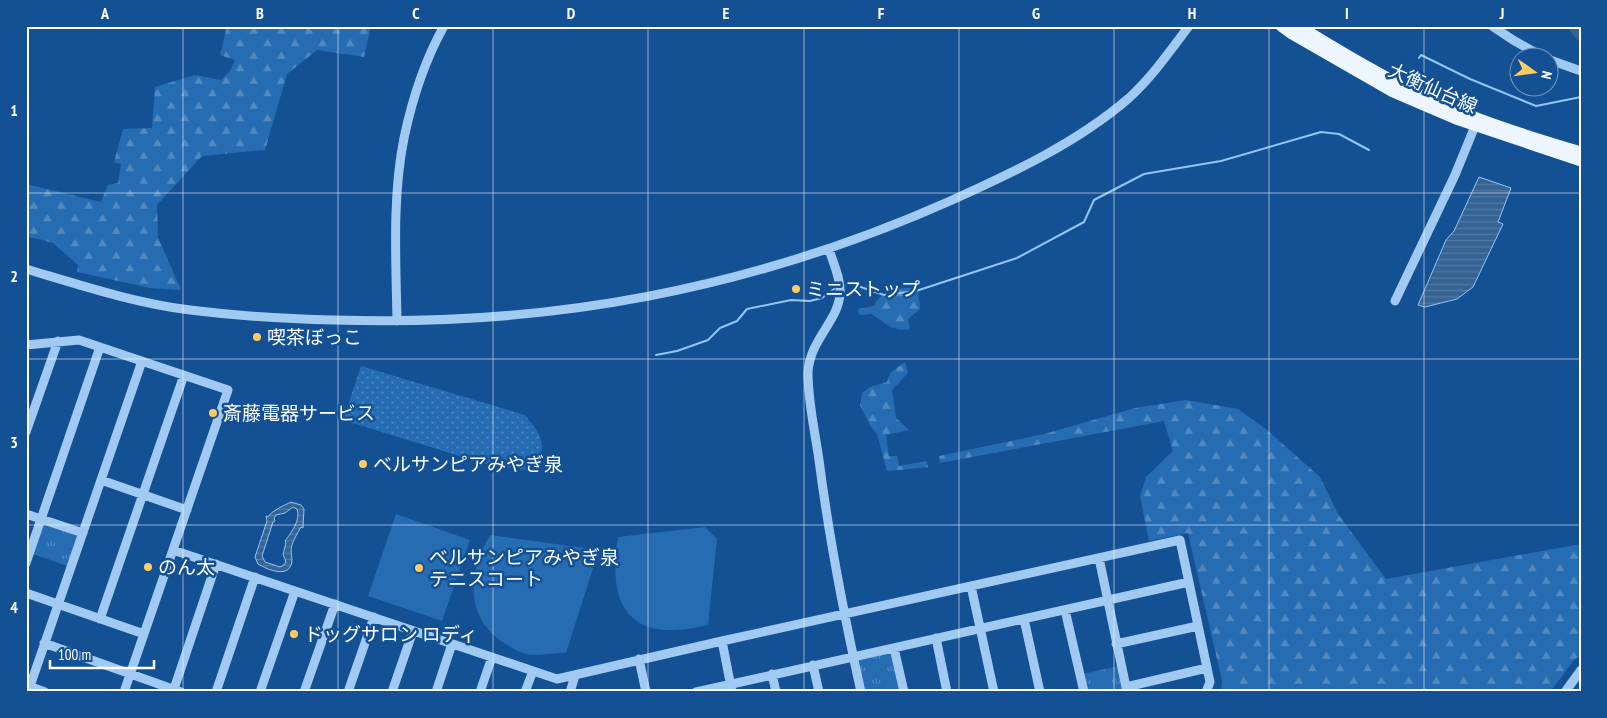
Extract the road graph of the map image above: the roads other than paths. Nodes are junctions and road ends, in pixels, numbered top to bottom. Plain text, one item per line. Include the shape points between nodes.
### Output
1 (444, 26) edge
2 (1189, 26) edge
3 (1281, 26) edge
4 (1299, 26) edge
5 (1492, 26) edge
6 (1527, 48) edge
7 (1560, 64) edge
8 (1581, 71) edge
9 (1475, 126) junction
10 (1581, 152) edge
11 (1581, 161) edge
12 (829, 249) junction
13 (26, 269) edge
14 (1395, 301) dead end
15 (396, 321) junction
16 (58, 341) junction
17 (26, 345) edge
18 (100, 347) junction
19 (142, 361) junction
20 (184, 375) junction
21 (26, 432) edge
22 (101, 480) junction
23 (143, 495) junction
24 (187, 510) junction
25 (26, 514) edge
26 (41, 519) junction
27 (83, 533) junction
28 (173, 550) junction
29 (1099, 558) junction
30 (26, 563) edge
31 (216, 564) junction
32 (255, 577) junction
33 (1189, 582) junction
34 (971, 586) junction
35 (295, 591) junction
36 (26, 593) edge
37 (1107, 601) junction
38 (335, 604) junction
39 (58, 605) junction
40 (1065, 610) junction
41 (845, 614) junction
42 (374, 617) junction
43 (100, 619) junction
44 (1024, 619) junction
45 (1198, 626) junction
46 (980, 629) junction
47 (413, 630) junction
48 (144, 634) junction
49 (936, 638) junction
50 (722, 641) junction
51 (44, 643) junction
52 (452, 644) junction
53 (1116, 644) junction
54 (894, 648) junction
55 (854, 656) junction
56 (492, 658) junction
57 (639, 660) junction
58 (814, 665) junction
59 (1207, 668) junction
60 (1581, 670) edge
61 (533, 671) junction
62 (130, 674) junction
63 (772, 674) junction
64 (575, 676) junction
65 (28, 688) edge
66 (731, 688) edge
67 (1126, 689) edge
68 (177, 690) edge
69 (44, 692) edge
70 (124, 692) edge
71 (216, 692) edge
72 (260, 692) edge
73 (304, 692) edge
74 (348, 692) edge
75 (392, 692) edge
76 (436, 692) edge
77 (480, 692) edge
78 (526, 692) edge
79 (570, 692) edge
80 (646, 692) edge
81 (696, 692) edge
82 (776, 692) edge
83 (819, 692) edge
84 (862, 692) edge
85 (904, 692) edge
86 (947, 692) edge
87 (994, 692) edge
88 (1040, 692) edge
89 (1084, 692) edge
90 (1206, 692) edge
91 (1565, 692) edge

1 - 15 street via 426,65 404,137 397,196
2 - 12 street via 1141,86 1087,130 986,185 913,218
3 - 9 main road, 大衡仙台線 via 1393,92
4 - 10 main road, 大衡仙台線 via 1389,79 1438,102
5 - 6 street
7 - 8 street
9 - 11 main road, 大衡仙台線
9 - 14 street
12 - 15 street via 693,288 623,302 471,320
12 - 41 street via 840,293 838,304 812,350 808,374 826,513
13 - 15 street via 124,298 187,310 266,318
16 - 17 street
16 - 18 street via 79,340
16 - 21 street
18 - 19 street
18 - 26 street
19 - 20 street
19 - 22 street
20 - 23 street
20 - 24 street via 228,390
22 - 23 street
22 - 27 street
23 - 24 street
23 - 43 street
24 - 28 street
25 - 26 street
26 - 27 street
26 - 30 street
27 - 39 street
28 - 31 street
28 - 48 street
29 - 33 street via 1180,540
29 - 34 street
29 - 37 street
31 - 32 street
31 - 68 street
32 - 35 street
32 - 71 street
33 - 37 street
33 - 45 street
34 - 41 street
34 - 46 street
35 - 38 street
35 - 72 street
36 - 39 street
37 - 40 street
37 - 53 street
38 - 42 street
38 - 73 street
39 - 43 street
39 - 51 street
40 - 44 street
40 - 89 street
41 - 50 street
41 - 55 street
42 - 47 street
42 - 74 street
43 - 48 street
44 - 46 street
44 - 88 street
45 - 53 street
45 - 59 street
46 - 49 street
46 - 87 street
47 - 52 street
47 - 75 street
48 - 62 street
49 - 54 street
49 - 86 street
50 - 57 street
50 - 66 street
51 - 62 street
51 - 65 street
52 - 56 street
52 - 76 street
53 - 67 street
54 - 55 street
54 - 85 street
55 - 58 street
55 - 84 street
56 - 61 street
56 - 77 street
57 - 64 street
57 - 80 street
58 - 63 street
58 - 83 street
59 - 67 street
59 - 90 street via 1210,682
60 - 91 street
61 - 64 street via 557,679
61 - 78 street
62 - 68 street
62 - 70 street
63 - 66 street
63 - 82 street
64 - 79 street
65 - 69 street
66 - 81 street

